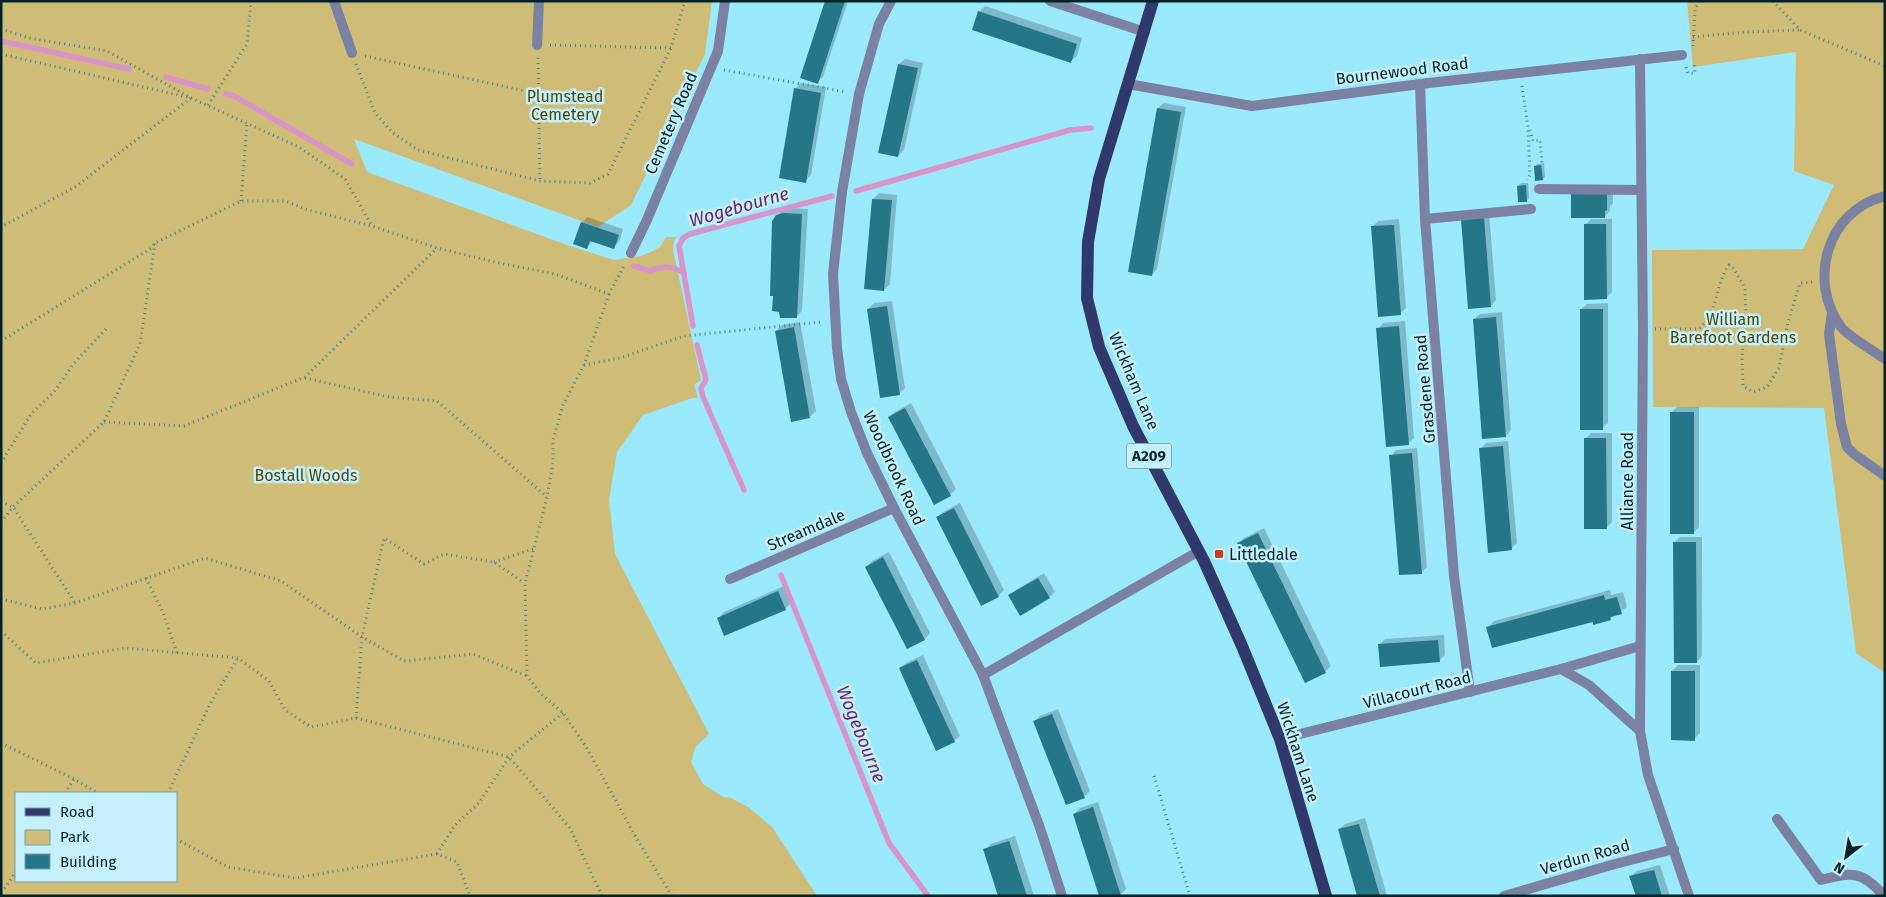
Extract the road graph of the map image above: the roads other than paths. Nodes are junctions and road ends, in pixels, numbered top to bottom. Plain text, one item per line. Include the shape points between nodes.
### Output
1 (334, 1) edge
2 (539, 1) edge
3 (726, 1) edge
4 (891, 1) edge
5 (1050, 1) edge
6 (1153, 1) edge
7 (1145, 32) junction
8 (537, 44) road end
9 (352, 53) road end
10 (1682, 55) dead end
11 (1640, 59) junction
12 (1128, 84) junction
13 (1420, 84) junction
14 (1539, 189) dead end
15 (1640, 190) junction
16 (1885, 196) edge
17 (1532, 210) dead end
18 (1425, 218) junction
19 (631, 253) road end
20 (1832, 312) junction
21 (1885, 359) edge
22 (1885, 476) edge
23 (894, 508) junction
24 (1199, 551) junction
25 (730, 579) dead end
26 (1640, 646) junction
27 (1561, 669) junction
28 (983, 675) junction
29 (1470, 692) junction
30 (1640, 731) junction
31 (1280, 739) junction
32 (1777, 819) dead end
33 (1674, 849) junction
34 (1062, 896) edge
35 (1326, 896) edge
36 (1504, 896) edge
37 (1688, 896) edge
38 (1884, 896) edge

1 - 9 street
2 - 8 street
3 - 19 street, Cemetery Road via 712,68
4 - 23 street, Woodbrook Road via 879,24 859,94 842,192 834,265 841,379 867,452
5 - 7 street
6 - 7 main road, Wickham Lane / A209
7 - 12 main road, Wickham Lane / A209
10 - 11 street, Bournewood Road
11 - 13 street, Bournewood Road
11 - 15 street, Alliance Road
12 - 13 street, Bournewood Road via 1252,106
12 - 24 main road, Wickham Lane / A209 via 1092,211 1087,298 1099,346 1133,426
13 - 18 street, Grasdene Road
14 - 15 street
15 - 26 street, Alliance Road
16 - 20 street via 1847,217 1830,245 1824,275
17 - 18 street
18 - 29 street, Grasdene Road via 1454,576
20 - 21 street via 1842,328
20 - 22 street via 1829,334 1847,447
23 - 25 street, Streamdale
23 - 28 street, Woodbrook Road
24 - 28 street
24 - 31 main road, Wickham Lane / A209
26 - 27 street, Villacourt Road
26 - 30 street, Alliance Road
27 - 29 street, Villacourt Road
27 - 30 street via 1589,685
28 - 34 street, Woodbrook Road
29 - 31 street, Villacourt Road
30 - 33 street, Alliance Road via 1648,775
31 - 35 main road, Wickham Lane / A209
32 - 38 street via 1821,880 1852,873 1865,878
33 - 36 street, Verdun Road
33 - 37 street, Alliance Road

